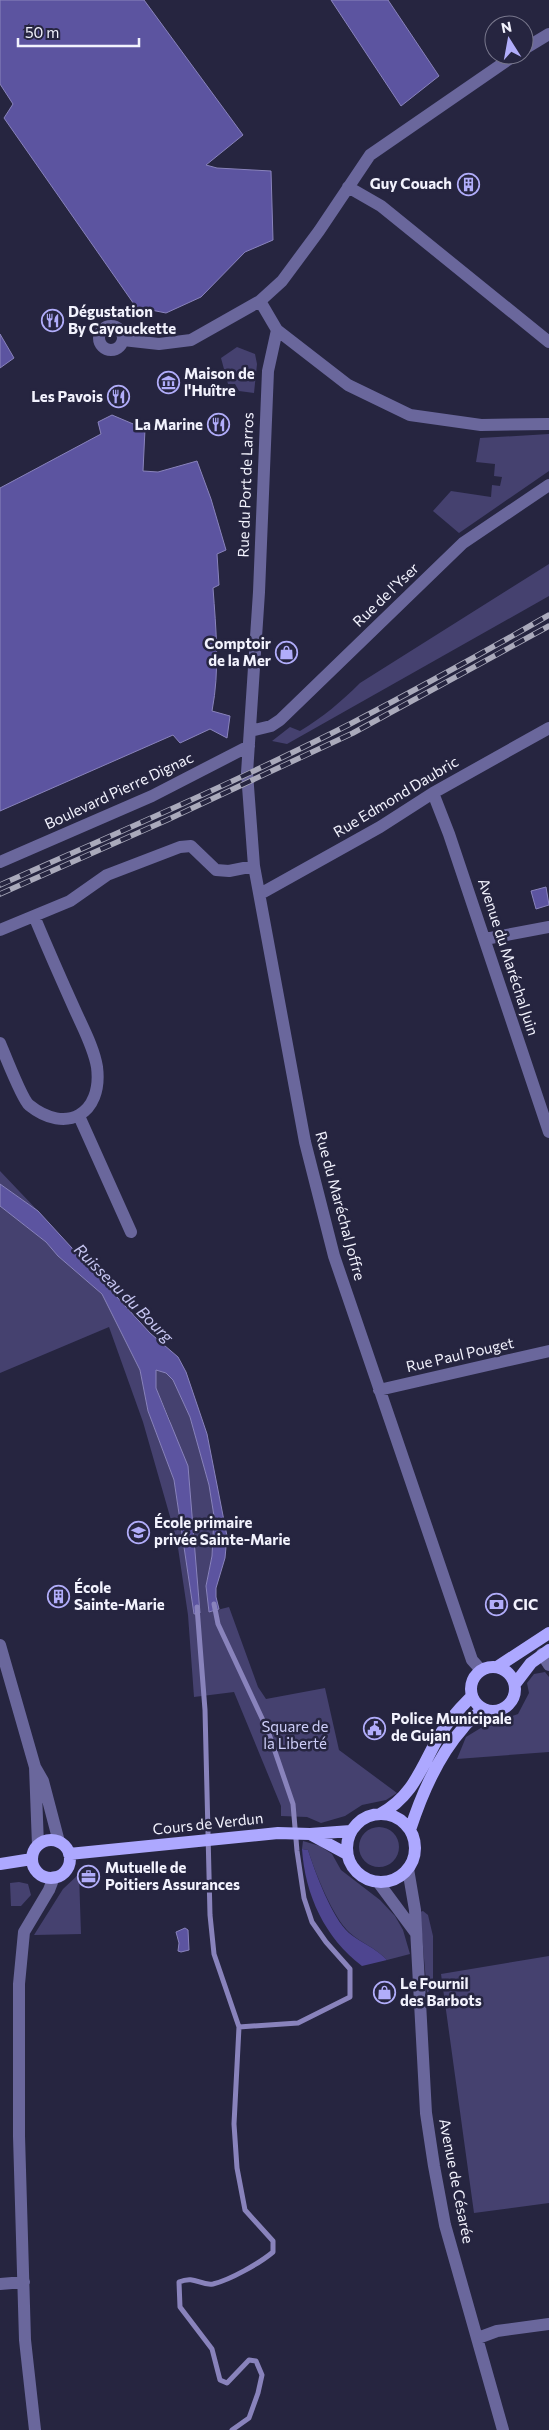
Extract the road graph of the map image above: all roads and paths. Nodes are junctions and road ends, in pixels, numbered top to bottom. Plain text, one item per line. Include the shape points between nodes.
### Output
1 (549, 34) edge
2 (534, 44) edge
3 (500, 65) edge
4 (348, 187) junction
5 (260, 301) junction
6 (277, 330) junction
7 (123, 340) dead end
8 (549, 342) edge
9 (549, 424) edge
10 (549, 485) edge
11 (549, 728) edge
12 (250, 731) junction
13 (249, 746) junction
14 (433, 793) junction
15 (0, 862) edge
16 (254, 866) junction
17 (260, 894) junction
18 (34, 916) junction
19 (549, 927) edge
20 (0, 930) edge
21 (485, 939) junction
22 (0, 1044) edge
23 (545, 1106) edge
24 (79, 1116) junction
25 (549, 1132) edge
26 (131, 1232) dead end
27 (549, 1351) edge
28 (379, 1390) junction
29 (549, 1633) edge
30 (0, 1645) edge
31 (547, 1656) edge
32 (497, 1667) junction
33 (481, 1670) junction
34 (514, 1684) junction
35 (471, 1697) junction
36 (483, 1710) junction
37 (34, 1767) junction
38 (380, 1814) junction
39 (410, 1830) junction
40 (351, 1831) junction
41 (308, 1834) junction
42 (59, 1842) junction
43 (38, 1845) junction
44 (69, 1854) junction
45 (347, 1854) junction
46 (32, 1858) junction
47 (0, 1864) edge
48 (408, 1869) junction
49 (54, 1877) junction
50 (378, 1882) junction
51 (415, 1932) junction
52 (24, 2282) junction
53 (0, 2284) edge
54 (549, 2324) edge
55 (478, 2338) junction
56 (35, 2430) edge
57 (503, 2430) edge

1 - 2 street
3 - 4 street via 370,155
4 - 5 street via 282,281
4 - 8 street via 381,206
5 - 6 street
5 - 7 street via 191,340 159,344
6 - 9 street via 348,385 410,415 481,425
6 - 12 street, Rue du Port de Larros via 268,371
10 - 12 street, Rue de l'Yser via 463,543 280,720
11 - 14 street, Rue Edmond Daubric
12 - 13 street, Rue du Maréchal Joffre
13 - 15 street, Boulevard Pierre Dignac via 152,796
13 - 16 street, Rue du Maréchal Joffre via 247,773
14 - 17 street, Rue Edmond Daubric via 380,827
14 - 21 street, Avenue du Maréchal Juin
16 - 17 street, Rue du Maréchal Joffre
16 - 18 street via 216,870 192,846 180,846 107,875 70,901
17 - 28 street, Rue du Maréchal Joffre via 305,1142 334,1256
18 - 20 street
18 - 24 street via 97,1066 97,1089 88,1110
19 - 21 street
21 - 23 street, Avenue du Maréchal Juin
22 - 24 street via 27,1104 51,1118 73,1120
23 - 25 street, Avenue du Maréchal Juin
24 - 26 street
27 - 28 street, Rue Paul Pouget
28 - 33 street, Rue du Maréchal Joffre via 472,1660
29 - 32 main road
30 - 37 street
31 - 34 main road via 531,1663
32 - 33 main road
32 - 34 main road via 508,1673
33 - 35 main road via 471,1682
34 - 36 main road via 510,1704 497,1711
35 - 36 main road
35 - 38 main road via 440,1734 409,1792 394,1807
36 - 39 main road via 463,1727 449,1747 420,1800
37 - 42 street via 43,1781
37 - 43 street
38 - 39 main road via 397,1818
38 - 40 main road via 369,1816
39 - 48 main road via 415,1849
40 - 41 main road, Cours de Verdun
40 - 45 main road
41 - 44 main road, Cours de Verdun via 278,1833
41 - 45 main road
42 - 43 main road via 48,1840
42 - 44 main road
43 - 46 main road
44 - 49 main road via 65,1871
45 - 50 main road via 358,1874
46 - 47 main road
46 - 49 main road via 40,1874
48 - 50 main road via 390,1882
48 - 51 street, Avenue de Césarée
49 - 52 street via 24,1932 19,1984 19,2136
50 - 51 street
51 - 55 street, Avenue de Césarée via 431,2148 445,2226
52 - 53 street
52 - 56 street via 25,2340
54 - 55 street via 496,2330
55 - 57 street, Avenue de Césarée

